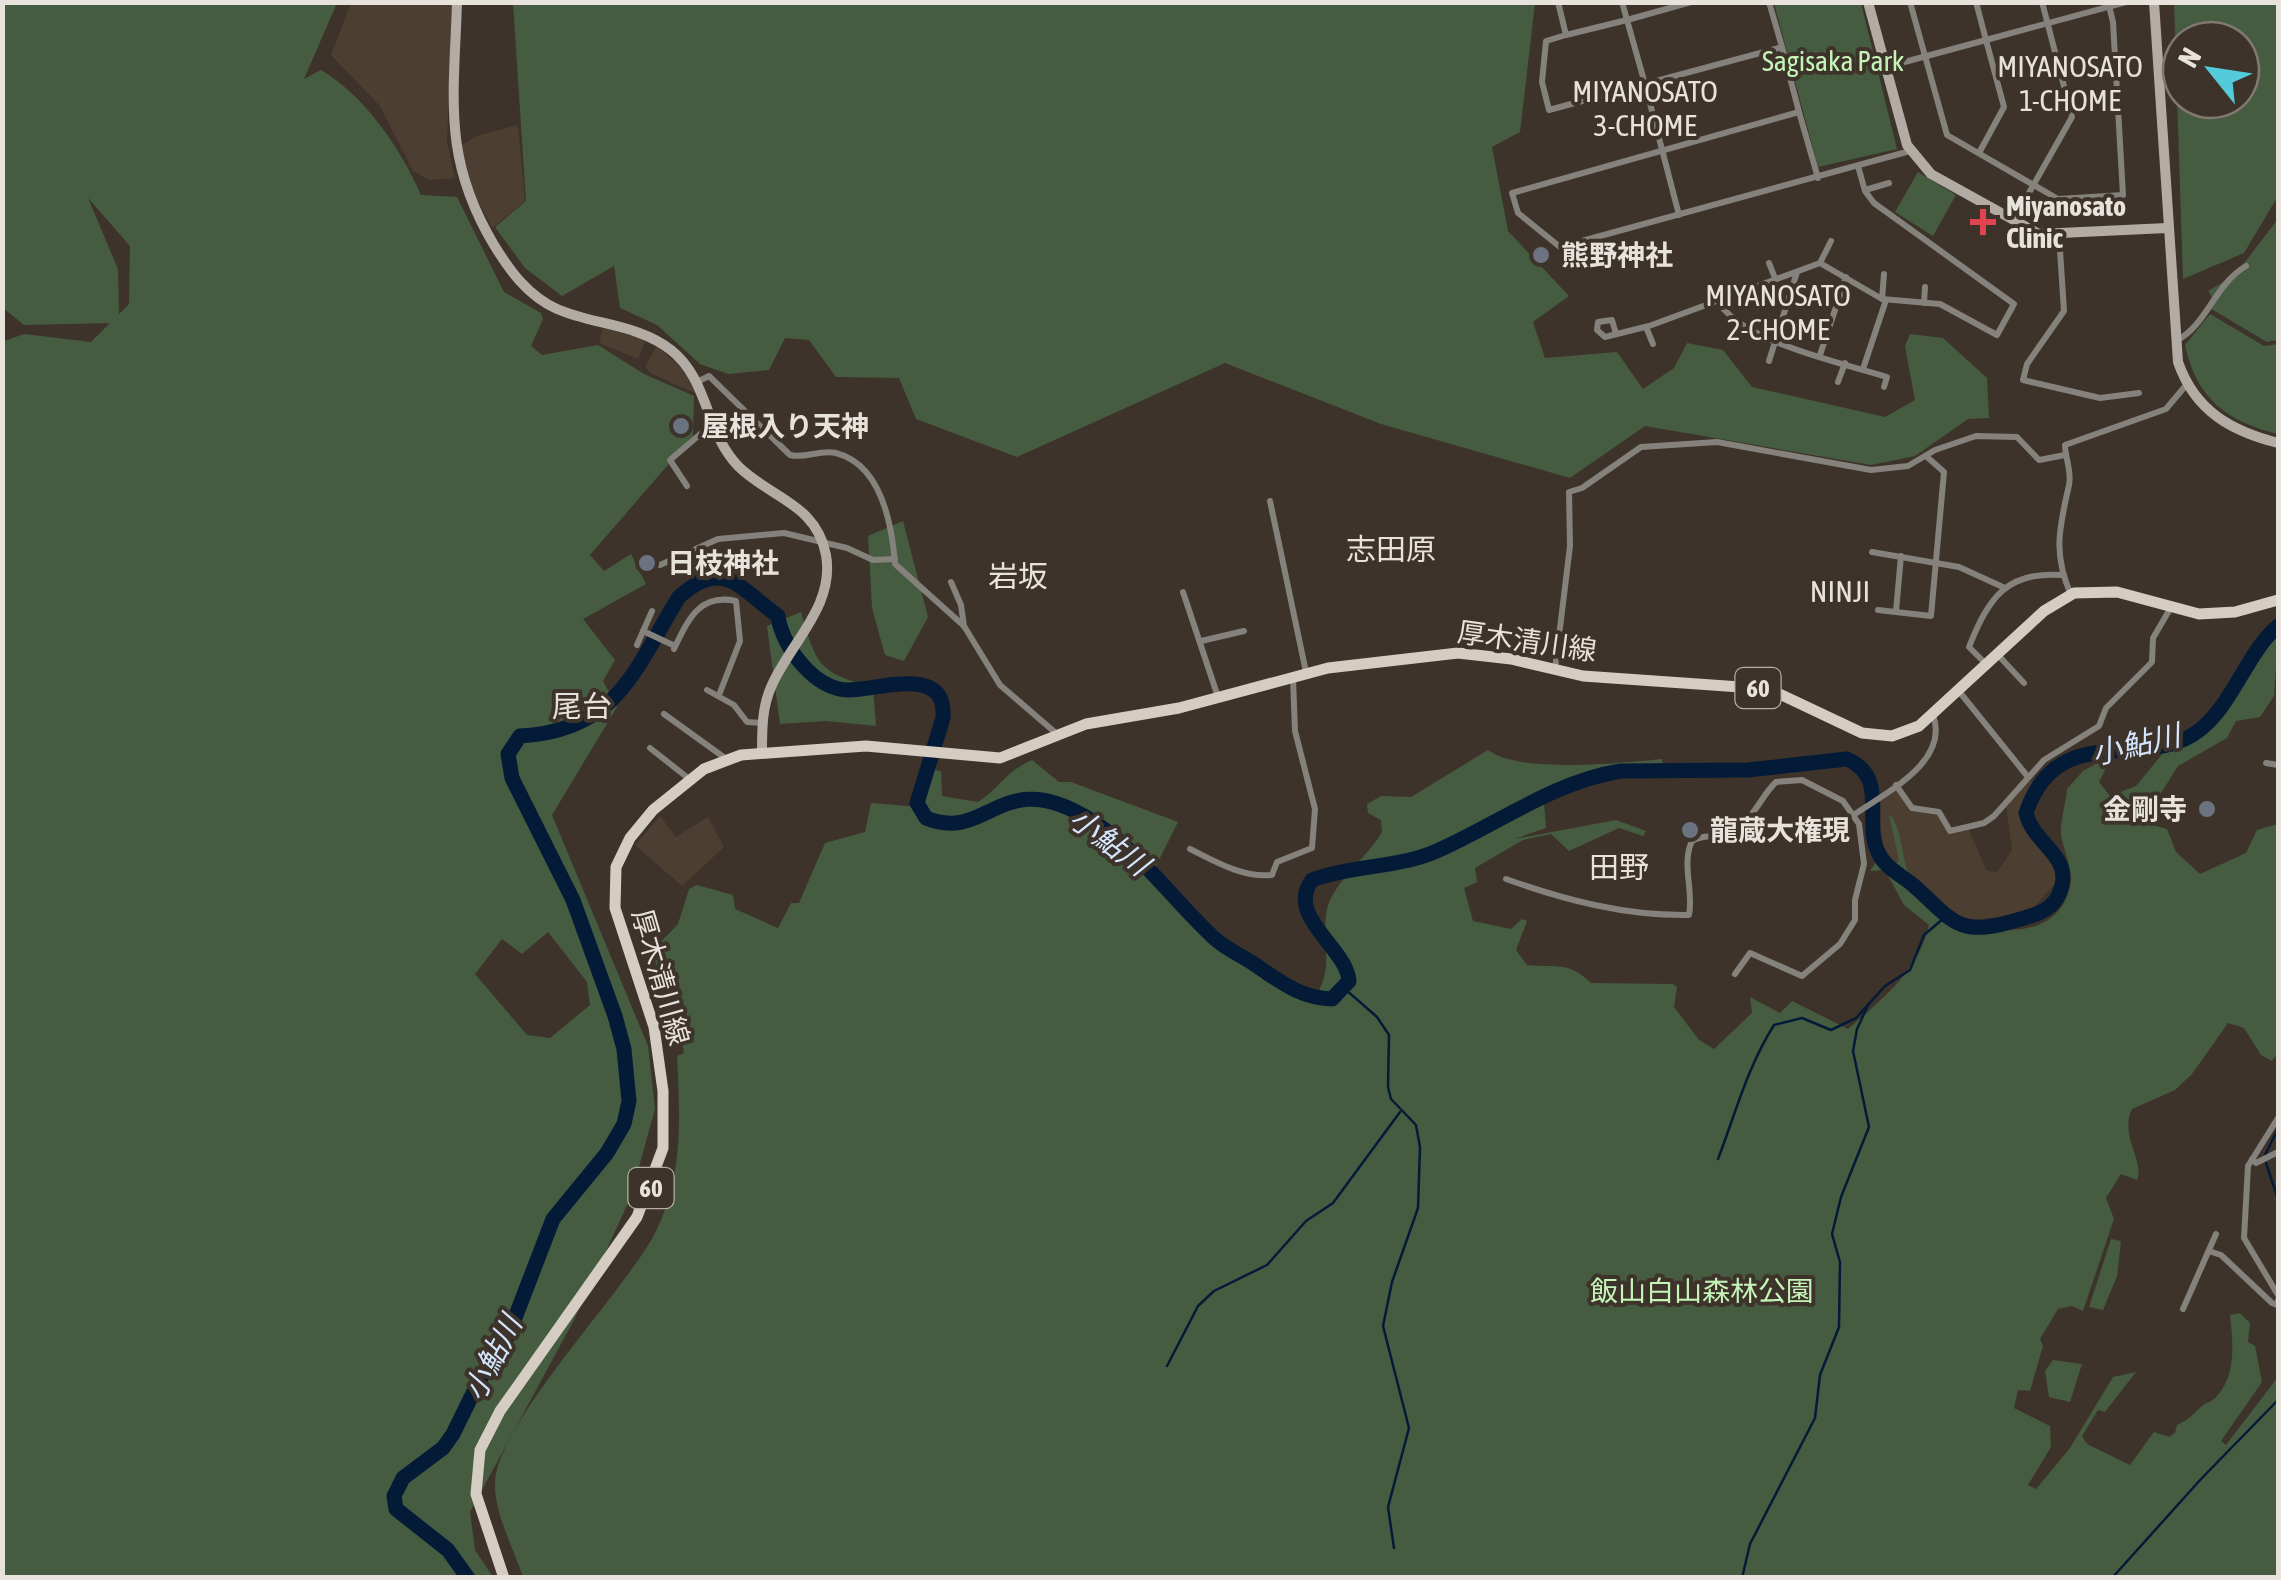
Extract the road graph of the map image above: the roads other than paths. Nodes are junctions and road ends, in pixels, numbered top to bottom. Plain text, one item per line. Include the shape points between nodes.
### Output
1 (457, 2) edge
2 (1558, 2) edge
3 (1622, 2) edge
4 (1769, 2) edge
5 (1868, 2) edge
6 (1910, 2) edge
7 (1976, 2) edge
8 (2042, 2) edge
9 (2126, 2) edge
10 (2154, 2) edge
11 (1687, 3) edge
12 (2108, 5) edge
13 (1627, 20) junction
14 (2048, 24) junction
15 (1566, 35) junction
16 (1986, 40) junction
17 (1782, 47) junction
18 (1925, 57) junction
19 (1886, 67) junction
20 (1644, 84) junction
21 (1799, 112) junction
22 (1662, 149) junction
23 (1910, 151) junction
24 (1978, 153) junction
25 (1858, 166) junction
26 (1818, 178) junction
27 (1890, 183) dead end
28 (2033, 184) junction
29 (1864, 190) junction
30 (1679, 214) junction
31 (2013, 221) junction
32 (2167, 228) junction
33 (2059, 234) junction
34 (1830, 241) dead end
35 (1768, 263) dead end
36 (1820, 263) junction
37 (2246, 266) dead end
38 (1798, 271) junction
39 (1884, 274) dead end
40 (1846, 277) junction
41 (1774, 278) junction
42 (1730, 279) dead end
43 (1925, 287) dead end
44 (1734, 292) junction
45 (1687, 296) dead end
46 (1716, 299) junction
47 (1884, 299) junction
48 (1924, 302) junction
49 (1966, 306) dead end
50 (1692, 308) junction
51 (1960, 314) junction
52 (1646, 327) junction
53 (1616, 334) dead end
54 (1776, 341) junction
55 (2175, 341) junction
56 (1653, 344) dead end
57 (1820, 356) junction
58 (1769, 361) dead end
59 (1845, 363) junction
60 (1863, 369) junction
61 (698, 382) junction
62 (1838, 382) dead end
63 (2187, 384) junction
64 (1884, 387) dead end
65 (2138, 393) dead end
66 (711, 425) junction
67 (2278, 443) edge
68 (2065, 455) junction
69 (1926, 456) junction
70 (687, 486) dead end
71 (1270, 501) dead end
72 (822, 542) junction
73 (1872, 552) dead end
74 (1902, 556) junction
75 (895, 559) junction
76 (1936, 562) junction
77 (660, 564) dead end
78 (2062, 575) junction
79 (951, 582) dead end
80 (2005, 588) junction
81 (1183, 592) dead end
82 (2071, 595) junction
83 (2278, 600) edge
84 (2170, 609) junction
85 (1878, 610) dead end
86 (652, 611) dead end
87 (1896, 611) junction
88 (964, 626) junction
89 (644, 632) junction
90 (1244, 632) dead end
91 (1201, 641) junction
92 (637, 644) dead end
93 (1998, 655) junction
94 (1986, 664) junction
95 (1555, 669) junction
96 (1306, 673) junction
97 (1292, 676) junction
98 (2024, 683) dead end
99 (708, 690) dead end
100 (1958, 690) junction
101 (720, 695) junction
102 (1219, 698) junction
103 (664, 714) dead end
104 (1932, 714) junction
105 (747, 722) junction
106 (763, 723) junction
107 (752, 732) dead end
108 (1058, 735) junction
109 (650, 748) dead end
110 (762, 752) junction
111 (721, 760) junction
112 (2266, 763) dead end
113 (2278, 765) edge
114 (2028, 777) junction
115 (688, 778) junction
116 (1895, 785) junction
117 (1858, 812) junction
118 (1190, 849) dead end
119 (1506, 879) dead end
120 (1735, 974) dead end
121 (2278, 1118) edge
122 (2278, 1152) edge
123 (2252, 1160) junction
124 (2216, 1234) dead end
125 (2209, 1250) junction
126 (2278, 1297) edge
127 (2183, 1309) dead end
128 (504, 1578) edge

1 - 61 street via 455,156 466,194 502,260 544,302 647,336 677,356
2 - 15 street
3 - 13 street
4 - 17 street
5 - 19 street
6 - 18 street
7 - 16 street
8 - 14 street
9 - 12 street
10 - 32 street
11 - 13 street
12 - 14 street
12 - 28 street via 2123,195 2058,199
13 - 15 street
13 - 20 street
14 - 16 street
14 - 28 street via 2072,113
15 - 20 street via 1546,42 1542,82 1550,110
16 - 18 street
16 - 24 street via 2004,106
17 - 20 street
17 - 21 street
18 - 19 street
18 - 24 street via 1947,135
19 - 23 street
20 - 22 street
21 - 22 street
21 - 26 street
22 - 30 street
22 - 30 street via 1512,193 1518,213 1560,247
23 - 25 street
23 - 31 street via 1931,174
24 - 28 street
25 - 26 street
25 - 29 street
26 - 30 street
27 - 29 street
28 - 31 street
29 - 51 street via 2014,304 1997,334
31 - 33 street via 2039,234
32 - 33 street
32 - 55 street
33 - 65 street via 2064,311 2020,379 2100,398
34 - 36 street
35 - 41 street
36 - 38 street
36 - 40 street
37 - 55 street
38 - 41 street
38 - 54 street
39 - 47 street
40 - 47 street
40 - 57 street
41 - 44 street
42 - 44 street
43 - 48 street
44 - 46 street
45 - 50 street
46 - 50 street
46 - 54 street via 1723,312
47 - 48 street
47 - 60 street
48 - 51 street
49 - 51 street
50 - 52 street
52 - 53 street
52 - 56 street
54 - 57 street
54 - 58 street
55 - 63 street
57 - 59 street
59 - 60 street
59 - 62 street
60 - 64 street via 1887,377
61 - 66 street
61 - 75 street via 710,376 790,455 826,452 851,460 889,510
63 - 67 street via 2218,419
63 - 68 street via 2166,409 2067,441
66 - 70 street via 670,460
66 - 72 street via 738,466 800,507
68 - 69 street via 2038,460 2022,439 1976,436
68 - 78 street via 2070,474 2060,509
69 - 76 street via 1944,472
69 - 95 street via 1908,466 1871,470 1716,442 1640,447 1570,492
71 - 96 street
72 - 75 street via 873,560
72 - 77 street via 784,533 718,539
72 - 106 street via 826,580 769,691
73 - 74 street
74 - 76 street
74 - 87 street
75 - 88 street
76 - 80 street
76 - 87 street via 1931,616
78 - 80 street via 2018,577
78 - 82 street
79 - 88 street
80 - 94 street via 1970,648
81 - 91 street
82 - 84 main road via 2098,590
82 - 93 main road, 厚木清川線 / 60
83 - 84 main road via 2215,614
84 - 114 street via 2154,638 2154,659 2106,708 2099,726
85 - 87 street
86 - 89 street
88 - 108 street via 992,677
89 - 92 street
89 - 101 street via 674,647 699,607 736,601 740,640
90 - 91 street
91 - 102 street
93 - 94 main road, 厚木清川線 / 60
93 - 98 street
94 - 100 main road, 厚木清川線 / 60
95 - 96 main road, 厚木清川線 / 60 via 1458,653
95 - 104 main road, 厚木清川線 / 60 via 1769,688 1878,737 1904,732
96 - 97 main road, 厚木清川線 / 60
97 - 102 main road, 厚木清川線 / 60
97 - 118 street via 1295,731 1315,809 1312,848 1262,876
99 - 101 street
100 - 104 main road, 厚木清川線 / 60
100 - 114 street
101 - 105 street
102 - 108 main road, 厚木清川線 / 60
103 - 111 street
104 - 116 street via 1938,728 1933,749
105 - 106 street
105 - 107 street
106 - 110 street
108 - 110 main road, 厚木清川線 / 60 via 1000,758 876,746
109 - 115 street
110 - 111 main road, 厚木清川線 / 60
111 - 115 main road, 60
112 - 113 street
114 - 116 street via 1984,823 1953,832 1939,812 1912,808
115 - 128 main road, 厚木清川線 / 60 via 635,830 614,878 615,908 654,1026 664,1113 660,1161 637,1217 500,1411 480,1450 476,1494
116 - 117 street
117 - 119 street via 1802,780 1776,782 1760,809 1738,826 1692,841 1688,915 1649,916 1551,896
117 - 120 street via 1864,864 1855,920 1840,944 1802,976 1750,953
121 - 123 street
122 - 123 street
123 - 126 street via 2244,1185 2244,1238
124 - 125 street
125 - 126 street via 2272,1304
125 - 127 street

